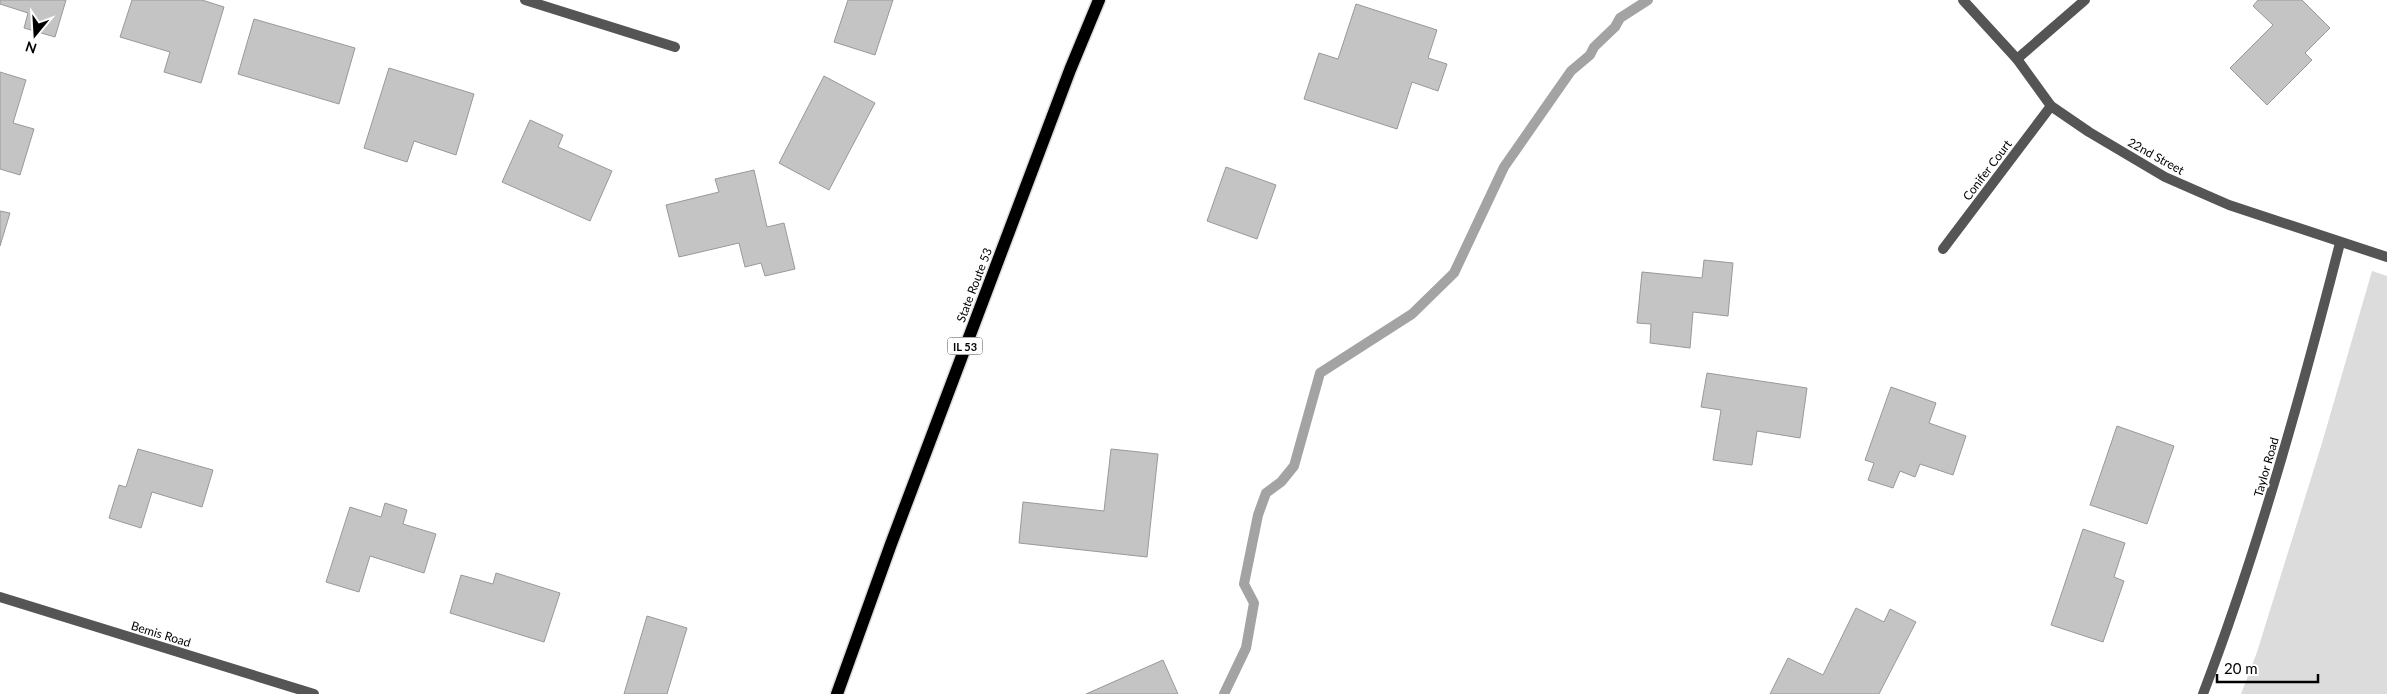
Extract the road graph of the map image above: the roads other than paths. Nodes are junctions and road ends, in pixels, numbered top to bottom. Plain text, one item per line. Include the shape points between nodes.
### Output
1 (525, 0) edge
2 (1099, 0) edge
3 (1963, 0) edge
4 (2085, 0) edge
5 (675, 47) dead end
6 (2017, 59) junction
7 (2051, 106) junction
8 (2340, 243) junction
9 (1943, 249) dead end
10 (2387, 257) edge
11 (0, 597) edge
12 (314, 694) edge
13 (837, 694) edge
14 (2203, 694) edge

1 - 5 street
2 - 13 main road, State Route 53 / IL 53 via 898,525
3 - 6 street, 22nd Street
4 - 6 street
6 - 7 street, 22nd Street
7 - 8 street, 22nd Street via 2165,177 2229,205
7 - 9 street, Conifer Court
8 - 10 street, 22nd Street
8 - 14 street, Taylor Road via 2268,507
11 - 12 street, Bemis Road

